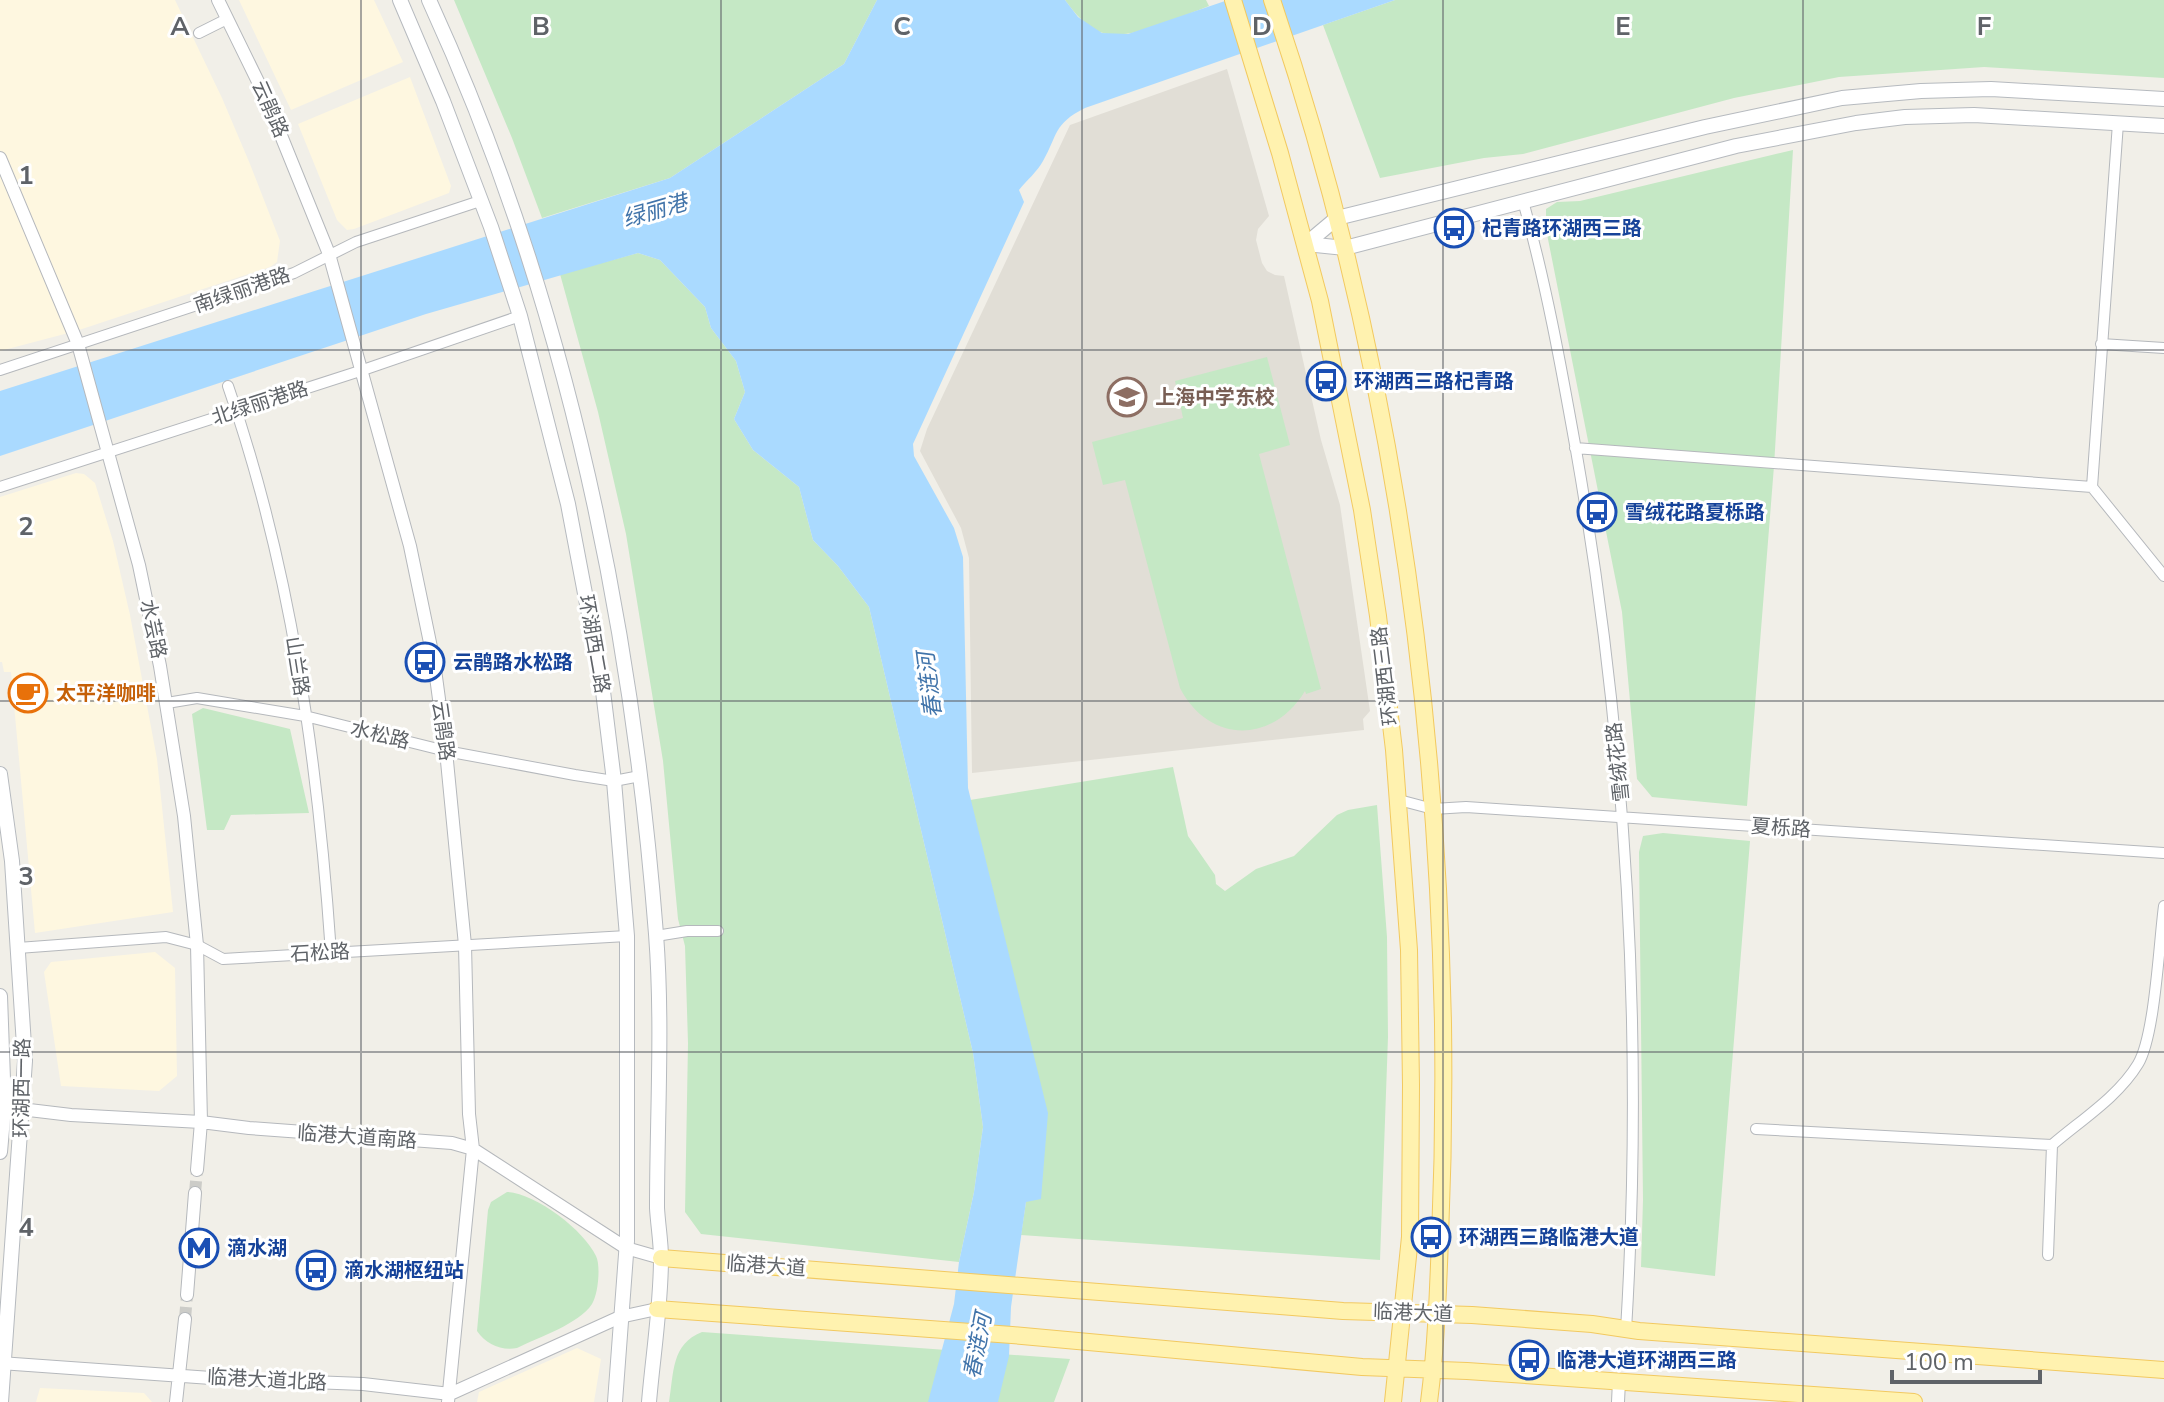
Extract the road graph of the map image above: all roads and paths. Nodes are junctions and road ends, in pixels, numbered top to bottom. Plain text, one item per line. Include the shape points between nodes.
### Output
1 (218, 0) edge
2 (400, 0) edge
3 (429, 0) edge
4 (1233, 0) edge
5 (1272, 0) edge
6 (227, 19) junction
7 (199, 33) dead end
8 (2164, 99) edge
9 (2118, 123) junction
10 (2164, 126) edge
11 (0, 158) edge
12 (480, 201) junction
13 (1523, 201) junction
14 (1337, 218) junction
15 (1306, 244) junction
16 (1345, 248) junction
17 (329, 254) junction
18 (520, 316) junction
19 (78, 344) junction
20 (2101, 344) junction
21 (2164, 348) edge
22 (0, 370) edge
23 (363, 370) junction
24 (228, 386) dead end
25 (237, 410) junction
26 (1575, 448) junction
27 (108, 452) junction
28 (0, 487) edge
29 (2092, 487) junction
30 (2164, 576) edge
31 (167, 703) junction
32 (305, 716) junction
33 (446, 751) junction
34 (0, 774) edge
35 (640, 776) junction
36 (614, 781) junction
37 (1399, 800) junction
38 (1433, 809) junction
39 (1624, 818) junction
40 (2164, 853) edge
41 (2164, 906) edge
42 (718, 931) dead end
43 (627, 936) junction
44 (656, 936) junction
45 (197, 945) junction
46 (465, 945) junction
47 (18, 948) junction
48 (331, 953) junction
49 (0, 996) edge
50 (4, 1107) junction
51 (23, 1107) junction
52 (201, 1122) junction
53 (1756, 1129) dead end
54 (2052, 1145) junction
55 (473, 1149) junction
56 (0, 1152) edge
57 (197, 1170) tunnel mouth
58 (195, 1193) tunnel mouth
59 (626, 1248) junction
60 (2048, 1255) dead end
61 (661, 1258) junction
62 (187, 1295) tunnel mouth
63 (657, 1309) junction
64 (1403, 1313) junction
65 (1437, 1314) junction
66 (620, 1317) junction
67 (185, 1319) tunnel mouth
68 (1626, 1330) junction
69 (2, 1363) edge
70 (1397, 1369) junction
71 (1434, 1370) junction
72 (2164, 1370) edge
73 (180, 1376) junction
74 (1619, 1381) junction
75 (449, 1398) edge
76 (1, 1402) edge
77 (176, 1402) edge
78 (615, 1402) edge
79 (649, 1402) edge
80 (1393, 1402) edge
81 (1429, 1402) edge
82 (1618, 1402) edge
83 (1914, 1402) edge

1 - 6 street, 云鹃路
2 - 12 main road, 环湖西二路
3 - 35 main road, 环湖西二路 via 516,219 569,395 594,498
4 - 15 main road, 环湖西三路
5 - 14 main road, 环湖西三路
6 - 7 street
6 - 17 street, 云鹃路
8 - 14 main road via 1991,89 1842,98
9 - 10 main road
9 - 13 main road via 1974,115 1856,123 1736,146
9 - 20 street
11 - 19 street, 水芸路
12 - 17 street, 南绿丽港路
12 - 18 main road, 环湖西二路
13 - 16 main road
13 - 26 street, 雪绒花路 via 1560,354
14 - 15 main road
14 - 16 main road, 环湖西三路
15 - 16 main road
15 - 37 main road, 环湖西三路 via 1362,510
16 - 38 main road, 环湖西三路 via 1395,486
17 - 19 street, 南绿丽港路 via 294,273
17 - 23 street, 云鹃路
18 - 23 street, 北绿丽港路
18 - 36 main road, 环湖西二路 via 568,504 602,683
19 - 22 street, 南绿丽港路
19 - 27 street, 水芸路
20 - 21 street
20 - 29 street
23 - 25 street, 北绿丽港路
23 - 33 street, 云鹃路 via 410,546
24 - 25 street, 山兰路
25 - 27 street, 北绿丽港路
25 - 32 street, 山兰路 via 279,570
26 - 29 street
26 - 39 street, 雪绒花路 via 1602,613
27 - 28 street, 北绿丽港路
27 - 31 street, 水芸路 via 139,565
29 - 30 street
31 - 32 street, 水松路 via 197,698
31 - 45 street, 水芸路
32 - 33 street, 水松路
32 - 48 street, 山兰路
33 - 36 street, 水松路
33 - 46 street, 云鹃路
34 - 47 main road, 环湖西一路
35 - 36 street, 水松路
35 - 44 main road, 环湖西二路
36 - 43 main road, 环湖西二路
37 - 38 street, 夏栎路
37 - 64 main road, 环湖西三路 via 1411,1085 1410,1237
38 - 39 street, 夏栎路
38 - 65 main road, 环湖西三路 via 1444,1073
39 - 40 street, 夏栎路
39 - 68 street, 雪绒花路 via 1633,1099
41 - 54 street via 2139,1063 2118,1089
42 - 44 street
43 - 46 street, 石松路
43 - 59 main road, 环湖西二路
44 - 61 main road, 环湖西二路
45 - 47 street, 石松路 via 166,937
45 - 48 street, 石松路 via 223,959
45 - 52 street, 水芸路
46 - 48 street, 石松路
46 - 55 street, 云鹃路
47 - 51 main road, 环湖西一路
49 - 50 main road, 环湖西一路
50 - 51 street, 临港大道南路
50 - 56 main road, 环湖西一路
51 - 52 street, 临港大道南路
51 - 69 main road, 环湖西一路
52 - 55 street, 临港大道南路
52 - 57 street, 水芸路
53 - 54 street
54 - 60 street
55 - 59 street, 临港大道南路
55 - 75 street, 云鹃路
58 - 62 street
59 - 61 street, 临港大道南路
59 - 66 main road, 环湖西二路
61 - 63 main road, 环湖西二路
61 - 64 main road, 临港大道
63 - 66 street
63 - 70 main road
63 - 79 main road, 环湖西二路
64 - 65 main road, 临港大道
64 - 70 main road, 环湖西三路
65 - 68 main road, 临港大道
65 - 71 main road, 环湖西三路
66 - 75 street
66 - 78 main road, 环湖西二路
67 - 73 street
68 - 72 main road, 临港大道
69 - 73 street, 临港大道北路
69 - 76 main road, 环湖西一路
70 - 71 main road
70 - 80 main road, 环湖西三路
71 - 74 main road
71 - 81 main road, 环湖西三路
73 - 75 street, 临港大道北路 via 363,1384
73 - 77 street
74 - 82 street
74 - 83 main road

